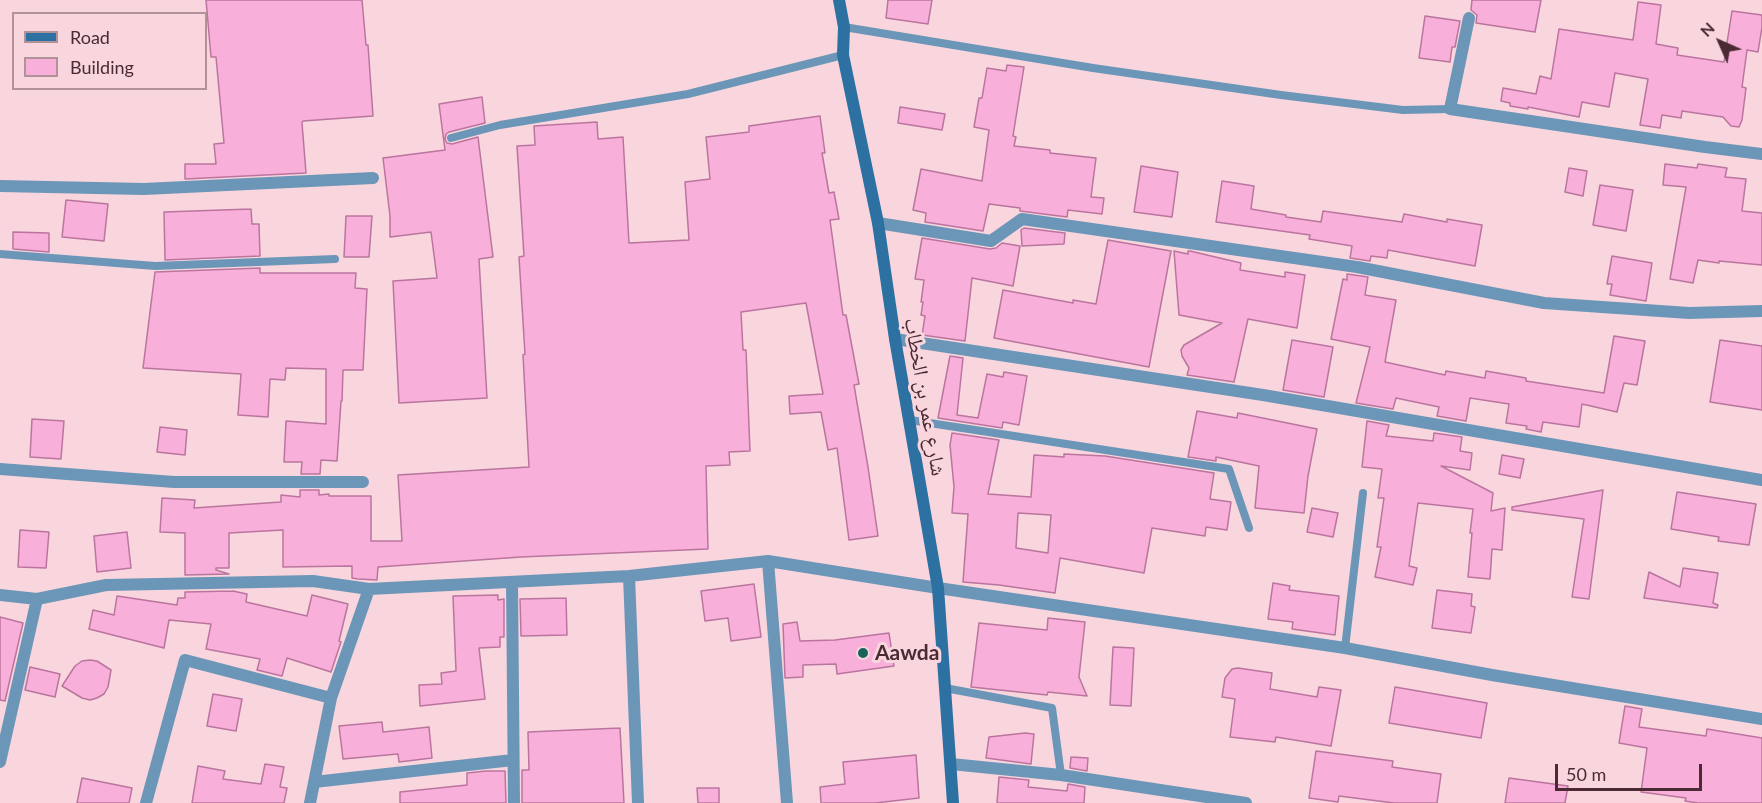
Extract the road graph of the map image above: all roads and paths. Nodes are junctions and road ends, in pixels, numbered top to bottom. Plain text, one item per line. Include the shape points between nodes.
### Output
1 (839, 0) edge
2 (1469, 18) dead end
3 (844, 27) junction
4 (843, 55) junction
5 (1450, 109) junction
6 (451, 138) dead end
7 (1762, 154) edge
8 (374, 178) dead end
9 (0, 186) edge
10 (878, 224) junction
11 (0, 254) edge
12 (335, 259) dead end
13 (1762, 311) edge
14 (895, 339) junction
15 (910, 420) junction
16 (0, 469) edge
17 (1762, 480) edge
18 (363, 482) dead end
19 (1363, 492) dead end
20 (1250, 528) dead end
21 (768, 561) junction
22 (629, 576) junction
23 (512, 582) junction
24 (938, 588) junction
25 (369, 589) junction
26 (0, 595) edge
27 (37, 599) junction
28 (1344, 648) junction
29 (945, 688) junction
30 (332, 698) junction
31 (1762, 719) edge
32 (513, 760) junction
33 (0, 762) edge
34 (951, 764) junction
35 (1061, 775) junction
36 (314, 782) junction
37 (146, 803) edge
38 (310, 803) edge
39 (514, 803) edge
40 (638, 803) edge
41 (787, 803) edge
42 (953, 803) edge
43 (1246, 803) edge

1 - 3 main road, شارع عمر بن الخطاب
2 - 5 street
3 - 4 main road, شارع عمر بن الخطاب
3 - 5 lane via 1292,96 1403,110
4 - 6 lane via 688,94 500,125
4 - 10 main road, شارع عمر بن الخطاب
5 - 7 street
8 - 9 street via 144,189
10 - 13 street via 991,241 1022,219 1356,267 1544,303 1689,313
10 - 14 main road, شارع عمر بن الخطاب
11 - 12 lane via 155,266
14 - 15 main road, شارع عمر بن الخطاب
14 - 17 street via 1263,395
15 - 20 lane via 1229,469
15 - 24 main road, شارع عمر بن الخطاب
16 - 18 street via 174,482
19 - 28 lane
21 - 22 street
21 - 24 street
21 - 41 street
22 - 23 street
22 - 40 street
23 - 25 street
23 - 32 street
24 - 28 street
24 - 29 main road, شارع عمر بن الخطاب
25 - 27 street via 313,581 106,585
25 - 30 street
26 - 27 street
27 - 33 street
28 - 31 street
29 - 34 main road, شارع عمر بن الخطاب
29 - 35 lane via 1052,708
30 - 36 street
30 - 37 street via 185,660
32 - 36 street
32 - 39 street
34 - 35 street
34 - 42 main road, شارع عمر بن الخطاب
35 - 43 street
36 - 38 street

